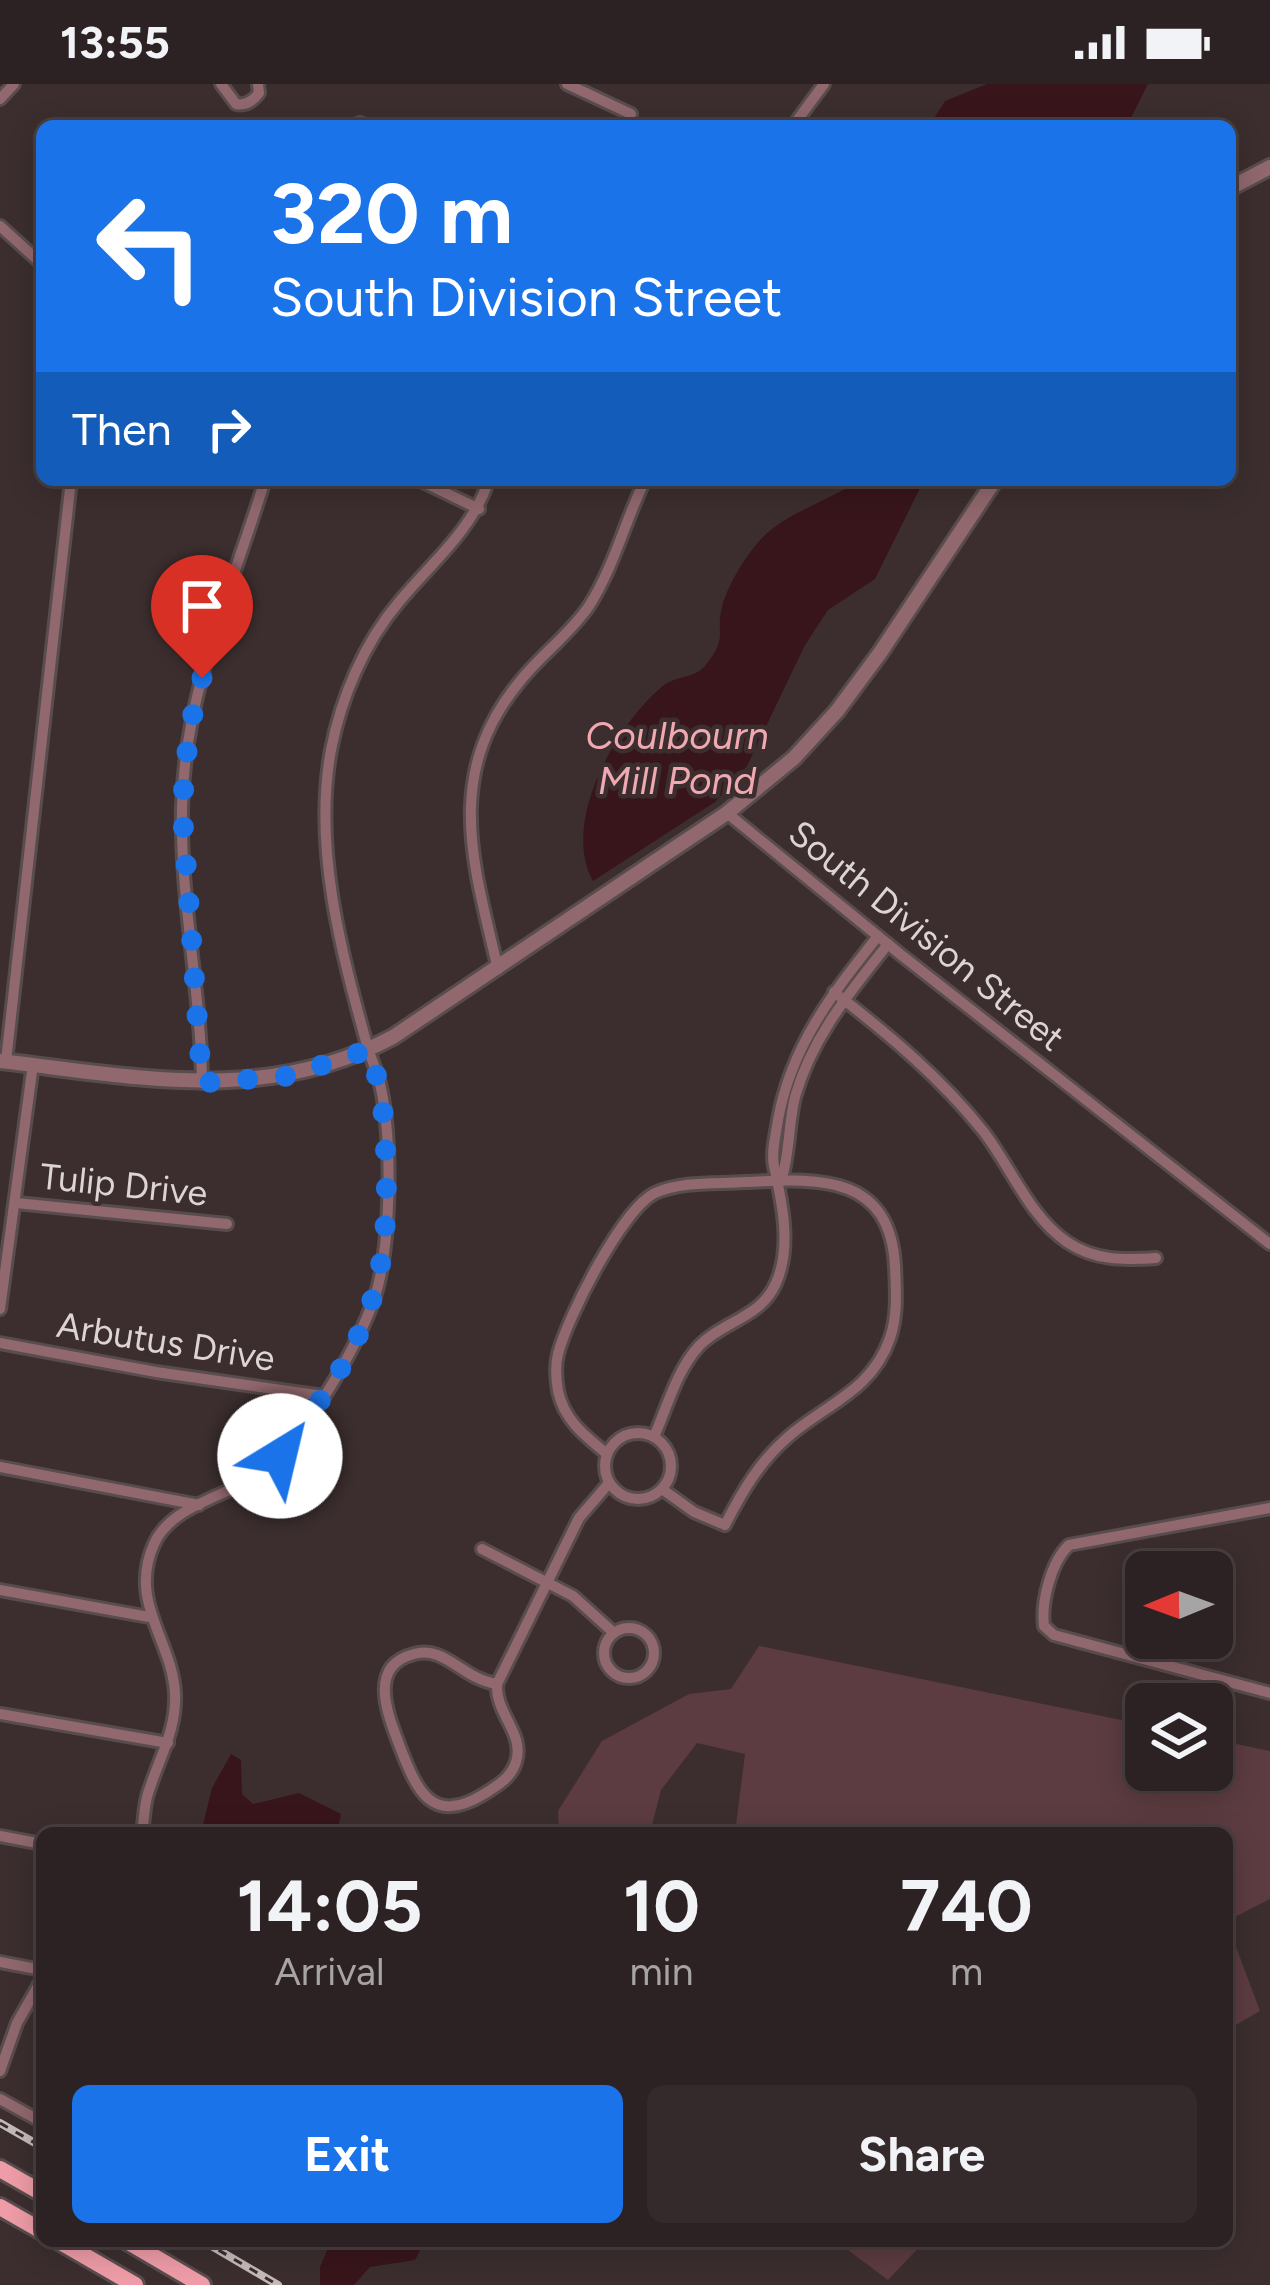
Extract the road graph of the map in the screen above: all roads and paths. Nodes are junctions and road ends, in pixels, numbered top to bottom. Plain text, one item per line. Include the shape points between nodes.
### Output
1 (14, 84) edge
2 (221, 84) edge
3 (258, 84) edge
4 (568, 84) edge
5 (824, 84) edge
6 (0, 99) edge
7 (632, 114) dead end
8 (797, 120) edge
9 (1270, 167) edge
10 (1236, 185) edge
11 (0, 226) edge
12 (36, 259) edge
13 (70, 486) edge
14 (264, 486) edge
15 (431, 486) edge
16 (487, 486) edge
17 (643, 486) edge
18 (991, 486) edge
19 (479, 509) junction
20 (727, 813) junction
21 (883, 940) junction
22 (498, 968) junction
23 (839, 996) junction
24 (368, 1050) junction
25 (3, 1061) edge
26 (33, 1064) junction
27 (202, 1083) junction
28 (781, 1180) junction
29 (16, 1203) junction
30 (227, 1224) dead end
31 (1270, 1244) edge
32 (1156, 1258) dead end
33 (0, 1309) edge
34 (0, 1343) edge
35 (322, 1396) junction
36 (654, 1437) junction
37 (607, 1454) junction
38 (0, 1467) edge
39 (609, 1483) junction
40 (662, 1489) junction
41 (199, 1505) junction
42 (1270, 1508) edge
43 (482, 1549) dead end
44 (548, 1581) junction
45 (0, 1590) edge
46 (149, 1617) junction
47 (614, 1633) junction
48 (497, 1684) junction
49 (1270, 1693) edge
50 (0, 1714) edge
51 (168, 1742) junction
52 (143, 1827) edge
53 (0, 1836) edge
54 (36, 1843) edge
55 (0, 1962) edge
56 (36, 1972) edge
57 (36, 1986) edge
58 (0, 2071) edge
59 (0, 2099) edge
60 (36, 2119) edge
61 (0, 2169) edge
62 (36, 2190) edge
63 (0, 2207) edge
64 (36, 2228) edge
65 (69, 2247) edge
66 (137, 2247) edge
67 (135, 2285) edge
68 (202, 2285) edge

1 - 6 street
2 - 3 street via 243,105 259,93
4 - 7 street
5 - 8 street
9 - 10 street
11 - 12 street
13 - 25 street
14 - 27 street via 202,678 184,768
15 - 19 street
16 - 19 street
17 - 22 street via 588,607 521,680 485,735 468,827
18 - 20 street via 837,711
19 - 24 street via 394,608 359,665 332,748 327,862
20 - 21 street, South Division Street
20 - 22 street
21 - 23 street
21 - 31 street, South Division Street
22 - 24 street
23 - 28 street via 801,1081
23 - 32 street via 951,1094 1053,1231 1095,1256
24 - 27 street via 289,1076
24 - 35 street via 384,1111 385,1250 371,1312
25 - 26 street
26 - 27 street
26 - 29 street
28 - 36 street via 784,1244 776,1283 752,1313 694,1352
28 - 37 street via 662,1190 617,1232 556,1364 569,1417
28 - 40 street via 844,1186 880,1215 892,1243 895,1322 885,1350 865,1382 769,1455 724,1526
29 - 30 street, Tulip Drive
29 - 33 street
34 - 35 street, Arbutus Drive
35 - 41 street via 269,1468
36 - 37 street via 622,1437
36 - 40 street via 671,1462
37 - 39 street
38 - 41 street
39 - 40 street via 633,1500
39 - 44 street via 586,1505
41 - 46 street via 152,1547
42 - 49 street via 1069,1545 1058,1557 1042,1619 1054,1635
43 - 44 street
44 - 47 street
44 - 48 street
45 - 46 street
46 - 51 street via 174,1684
47 - 47 street via 629,1628 650,1640 654,1655 642,1675 626,1678 606,1664 604,1647
48 - 48 street via 500,1711 516,1737 514,1767 471,1802 430,1802 414,1785 385,1707 389,1671 428,1652
50 - 51 street
51 - 52 street
53 - 54 street
55 - 56 street
57 - 58 street
59 - 60 street
61 - 62 main road
63 - 64 main road
65 - 67 main road
66 - 68 main road

